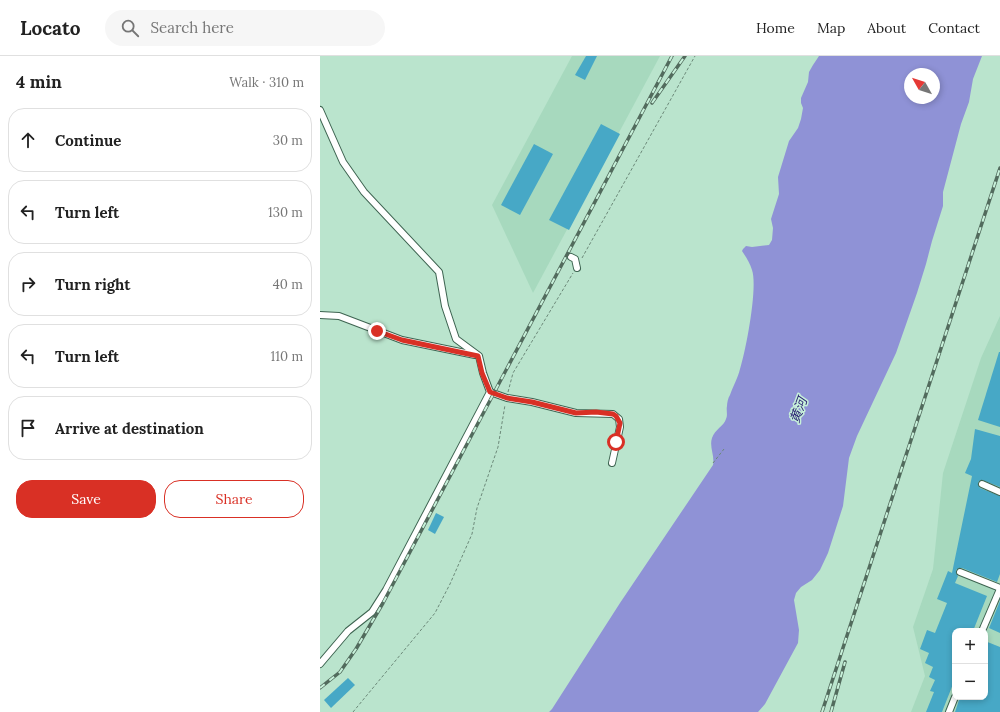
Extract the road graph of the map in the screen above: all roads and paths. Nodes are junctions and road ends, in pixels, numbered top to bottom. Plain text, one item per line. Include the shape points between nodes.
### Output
1 (695, 56) edge
2 (320, 110) edge
3 (571, 257) dead end
4 (577, 268) junction
5 (320, 315) edge
6 (478, 356) junction
7 (490, 392) junction
8 (507, 398) junction
9 (724, 449) dead end
10 (612, 463) dead end
11 (714, 463) dead end
12 (982, 484) dead end
13 (1000, 492) edge
14 (960, 572) dead end
15 (1000, 588) edge
16 (983, 628) edge
17 (320, 663) edge
18 (954, 700) edge
19 (353, 712) edge
20 (949, 712) edge

1 - 4 path
2 - 6 street via 343,162 364,192 439,272 445,306 456,339
3 - 4 street via 575,259
4 - 8 path via 513,373
5 - 6 street via 339,316 402,340
6 - 7 street
7 - 8 street
7 - 17 street via 386,590 372,612 348,631
8 - 10 street via 576,413 613,414 620,427
8 - 19 path via 498,447 477,508 472,534 450,584 435,613
9 - 11 path
12 - 13 street
14 - 15 street
15 - 16 street
18 - 20 street

